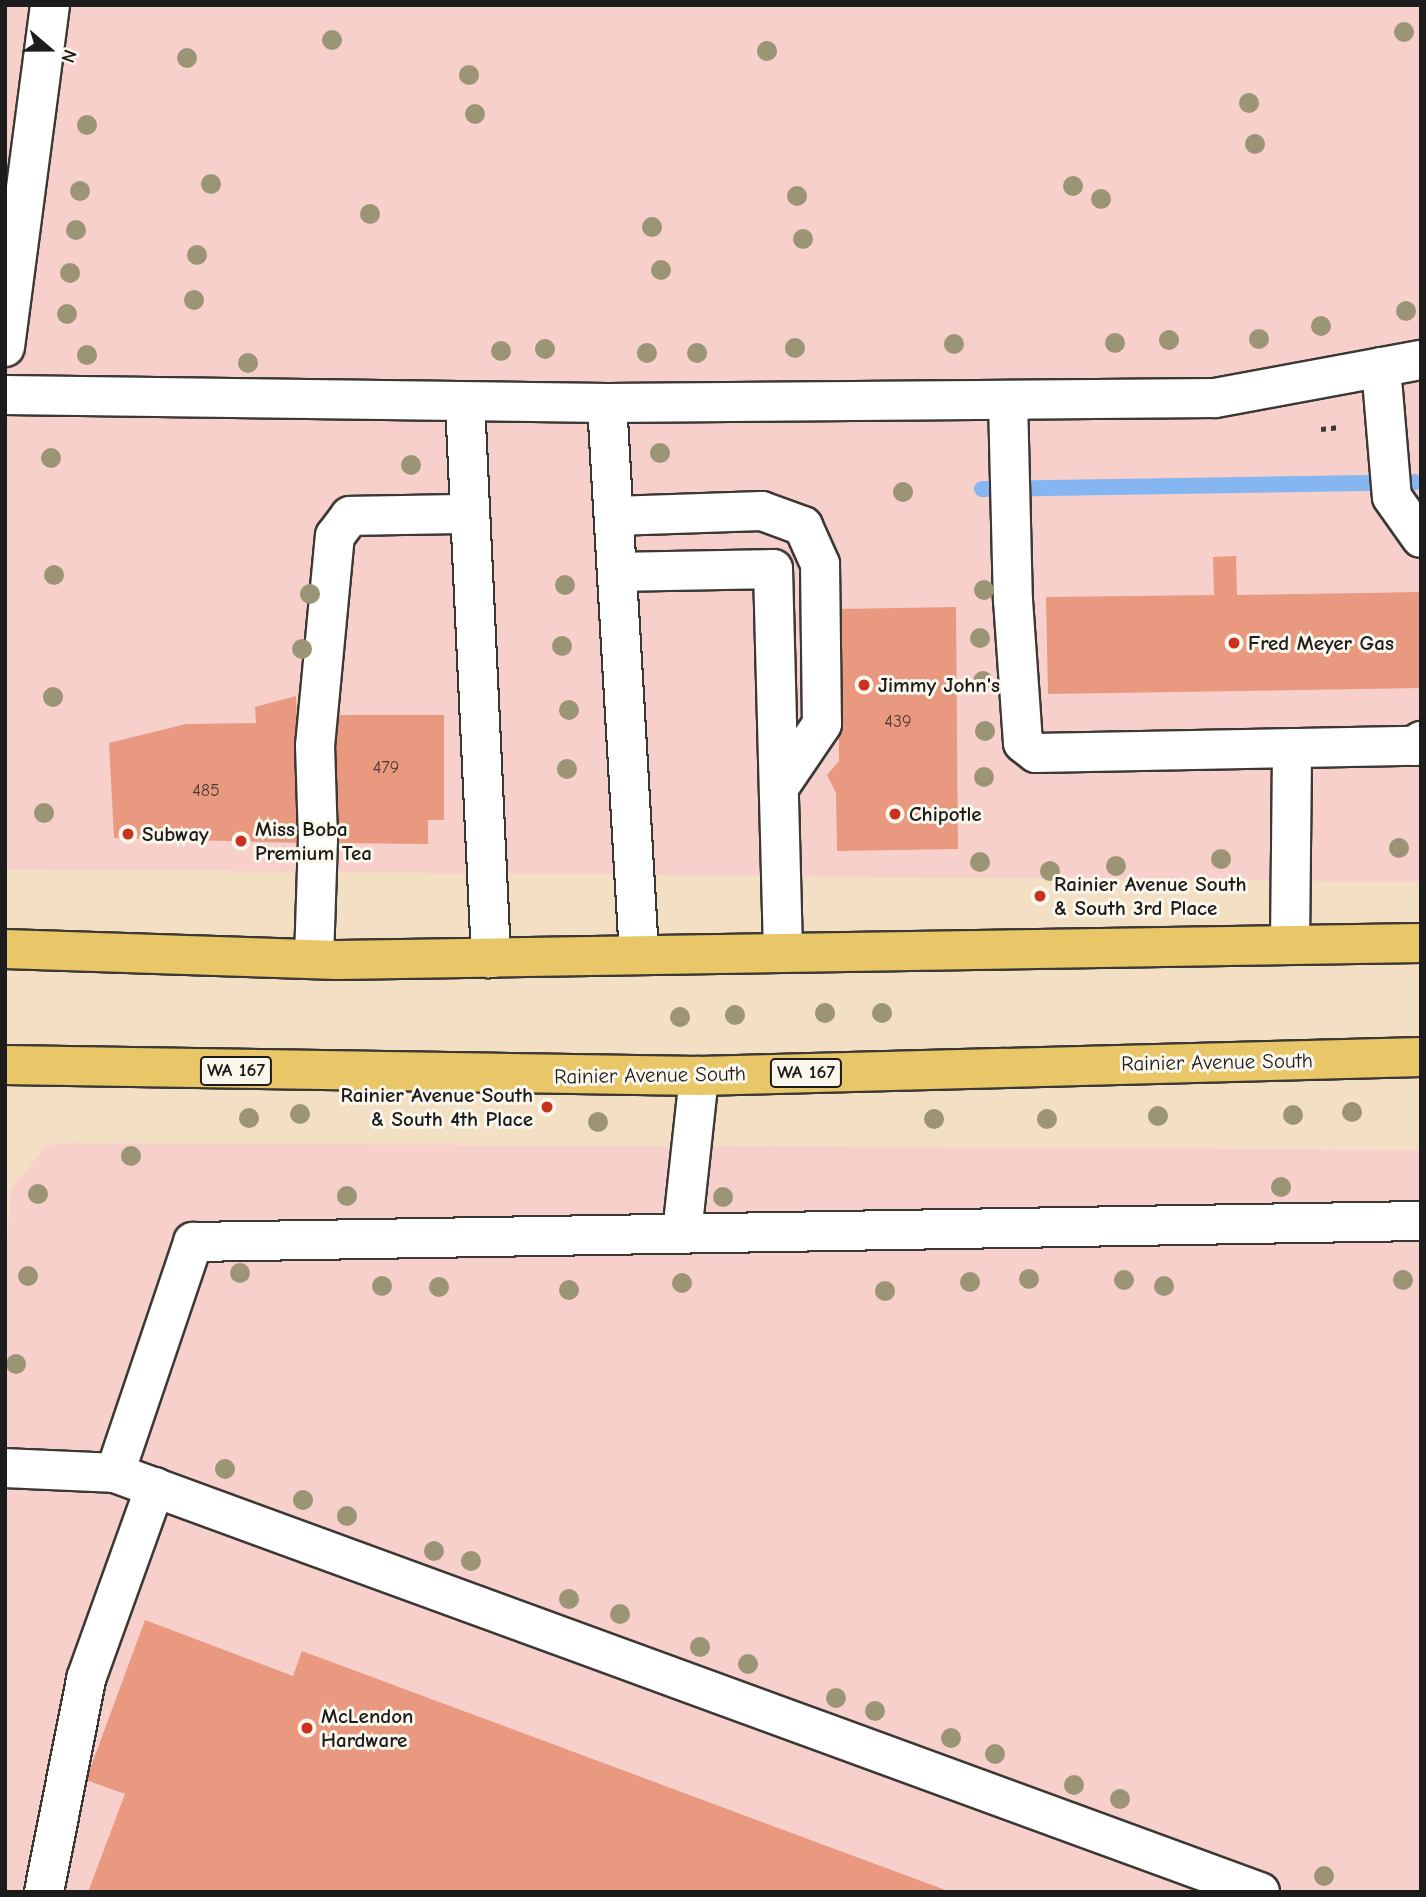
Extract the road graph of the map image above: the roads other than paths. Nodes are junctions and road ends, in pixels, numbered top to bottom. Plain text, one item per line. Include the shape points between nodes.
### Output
1 (50, 5) edge
2 (5, 347) edge
3 (1421, 360) edge
4 (1381, 367) junction
5 (5, 395) edge
6 (1008, 400) junction
7 (465, 402) junction
8 (607, 403) junction
9 (470, 514) junction
10 (614, 516) junction
11 (1421, 538) edge
12 (618, 572) junction
13 (1421, 741) edge
14 (1292, 748) junction
15 (780, 786) junction
16 (1421, 943) edge
17 (1290, 945) junction
18 (5, 949) edge
19 (783, 953) junction
20 (639, 955) junction
21 (491, 958) junction
22 (314, 959) junction
23 (1421, 1058) edge
24 (5, 1065) edge
25 (699, 1076) junction
26 (1421, 1221) edge
27 (681, 1233) junction
28 (5, 1468) edge
29 (115, 1473) junction
30 (156, 1487) junction
31 (44, 1892) edge
32 (1260, 1892) edge

1 - 2 lane
3 - 4 lane
4 - 6 lane via 1215,398
4 - 11 lane via 1392,498
5 - 7 lane
6 - 8 lane
6 - 14 lane via 1013,600 1024,743 1036,753
7 - 8 lane
7 - 9 lane
8 - 10 lane
9 - 21 lane
9 - 22 lane via 350,516 335,536 315,746
10 - 12 lane
10 - 15 lane via 762,511 803,526 820,564 822,724
12 - 15 lane via 774,569
12 - 20 lane
13 - 14 lane via 1415,746
14 - 17 lane
15 - 19 lane
16 - 17 main road
17 - 19 main road
18 - 22 main road
19 - 20 main road
20 - 21 main road
21 - 22 main road
23 - 25 main road, Rainier Avenue South / WA 167
24 - 25 main road, Rainier Avenue South / WA 167
25 - 27 lane
26 - 27 lane
27 - 29 lane via 193,1242
28 - 29 lane
29 - 30 lane
30 - 31 lane via 86,1679
30 - 32 lane

